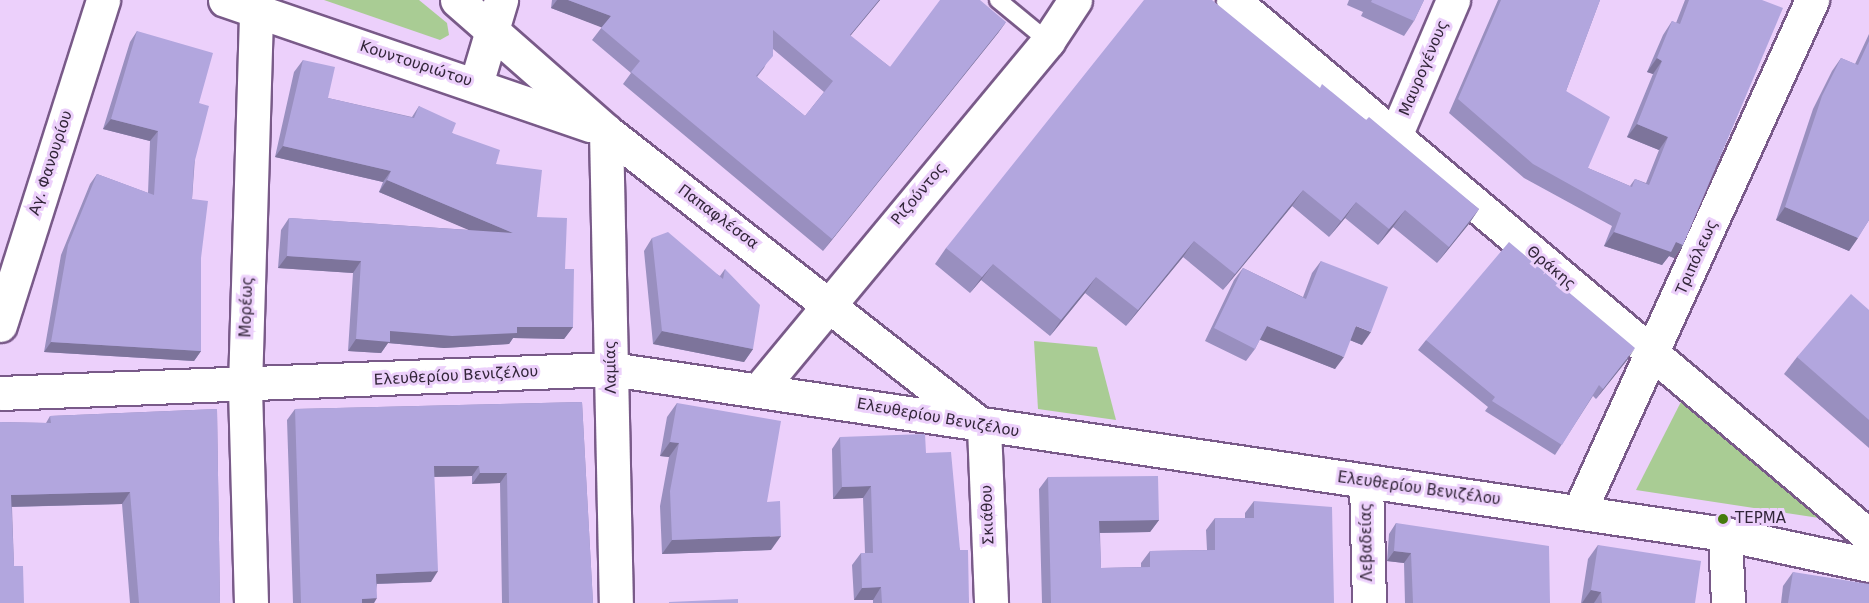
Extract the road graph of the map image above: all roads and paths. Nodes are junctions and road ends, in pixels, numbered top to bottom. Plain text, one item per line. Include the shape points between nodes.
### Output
1 (103, 0) edge
2 (225, 0) edge
3 (457, 0) edge
4 (998, 0) edge
5 (1076, 0) edge
6 (1233, 0) edge
7 (1453, 0) edge
8 (1812, 0) edge
9 (256, 11) junction
10 (496, 14) edge
11 (1048, 41) junction
12 (476, 84) junction
13 (606, 131) junction
14 (1395, 136) junction
15 (828, 301) junction
16 (0, 325) edge
17 (1654, 354) junction
18 (611, 369) junction
19 (245, 386) junction
20 (761, 387) junction
21 (0, 393) edge
22 (984, 427) junction
23 (1366, 481) junction
24 (1579, 512) junction
25 (1725, 534) junction
26 (1869, 536) edge
27 (1869, 565) edge
28 (251, 603) edge
29 (616, 603) edge
30 (991, 603) edge
31 (1369, 603) edge
32 (1728, 603) edge

1 - 16 street, Αγ. Φανουρίου
2 - 9 street, Κουντουριώτου
3 - 10 street, Παπαφλέσσα
4 - 11 lane
5 - 11 street, Ριζούντος
6 - 14 street, Θράκης
7 - 14 street, Μαυρογένους
8 - 17 street, Τριπόλεως
9 - 12 street, Κουντουριώτου
9 - 19 street, Μορέως
10 - 12 street
10 - 13 street, Παπαφλέσσα
11 - 15 street, Ριζούντος
12 - 13 street, Κουντουριώτου
13 - 15 street, Παπαφλέσσα
13 - 18 street, Λαμίας
14 - 17 street, Θράκης
15 - 20 street, Ριζούντος
15 - 22 street, Παπαφλέσσα
17 - 24 street, Τριπόλεως
17 - 26 street, Θράκης
18 - 19 street, Ελευθερίου Βενιζέλου
18 - 20 street, Ελευθερίου Βενιζέλου
18 - 29 street, Λαμίας
19 - 21 street, Ελευθερίου Βενιζέλου
19 - 28 street, Μορέως
20 - 22 street, Ελευθερίου Βενιζέλου
22 - 23 street, Ελευθερίου Βενιζέλου
22 - 30 street, Σκιάθου
23 - 24 street, Ελευθερίου Βενιζέλου
23 - 31 street, Λεβαδείας
24 - 25 street, Ελευθερίου Βενιζέλου
25 - 27 street, Ελευθερίου Βενιζέλου
25 - 32 street

